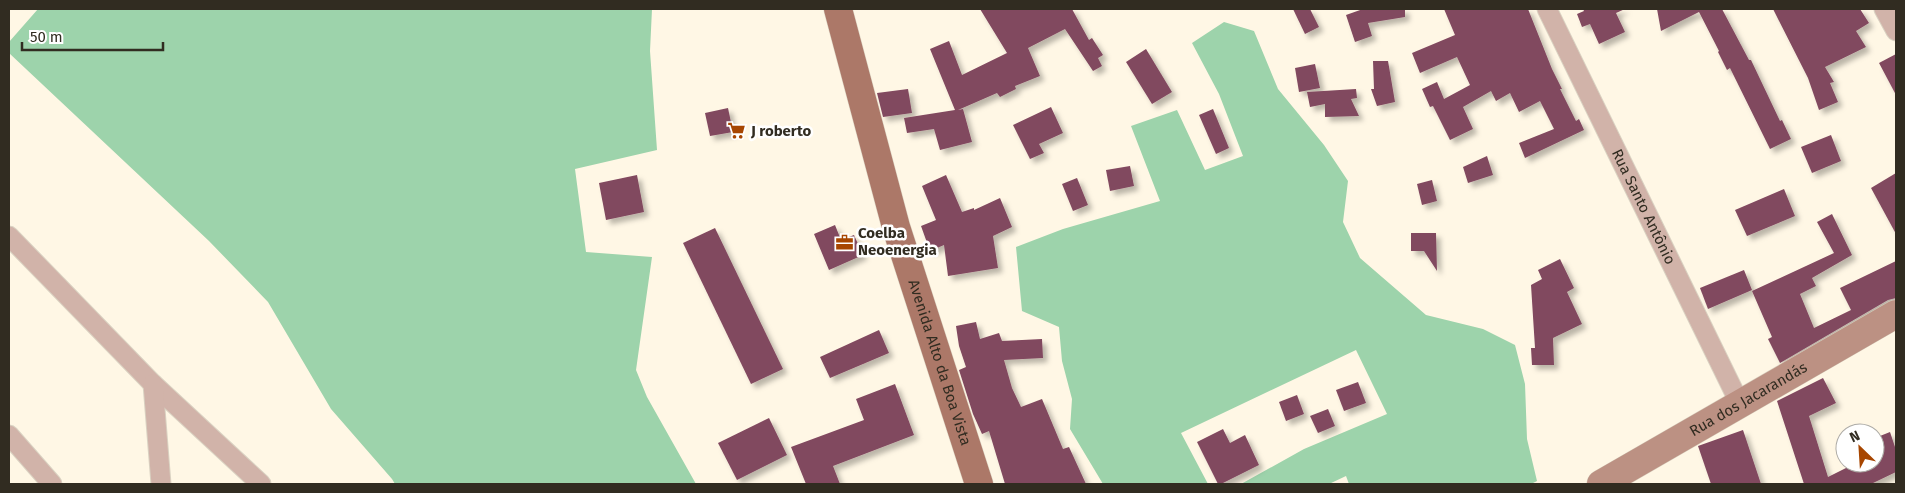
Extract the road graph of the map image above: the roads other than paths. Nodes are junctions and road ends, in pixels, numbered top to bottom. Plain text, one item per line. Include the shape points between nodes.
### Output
1 (838, 9) edge
2 (1546, 9) edge
3 (1884, 9) edge
4 (1896, 31) edge
5 (9, 236) edge
6 (1896, 314) edge
7 (153, 384) junction
8 (1740, 404) junction
9 (9, 435) edge
10 (52, 484) edge
11 (161, 484) edge
12 (262, 484) edge
13 (979, 484) edge
14 (1601, 484) edge

1 - 13 main road, Avenida Alto da Boa Vista via 896,227
2 - 8 street, Rua Santo Antônio
3 - 4 street
5 - 7 street
6 - 8 street, Rua dos Jacarandás
7 - 11 street
7 - 12 street
8 - 14 street, Rua dos Jacarandás
9 - 10 street

